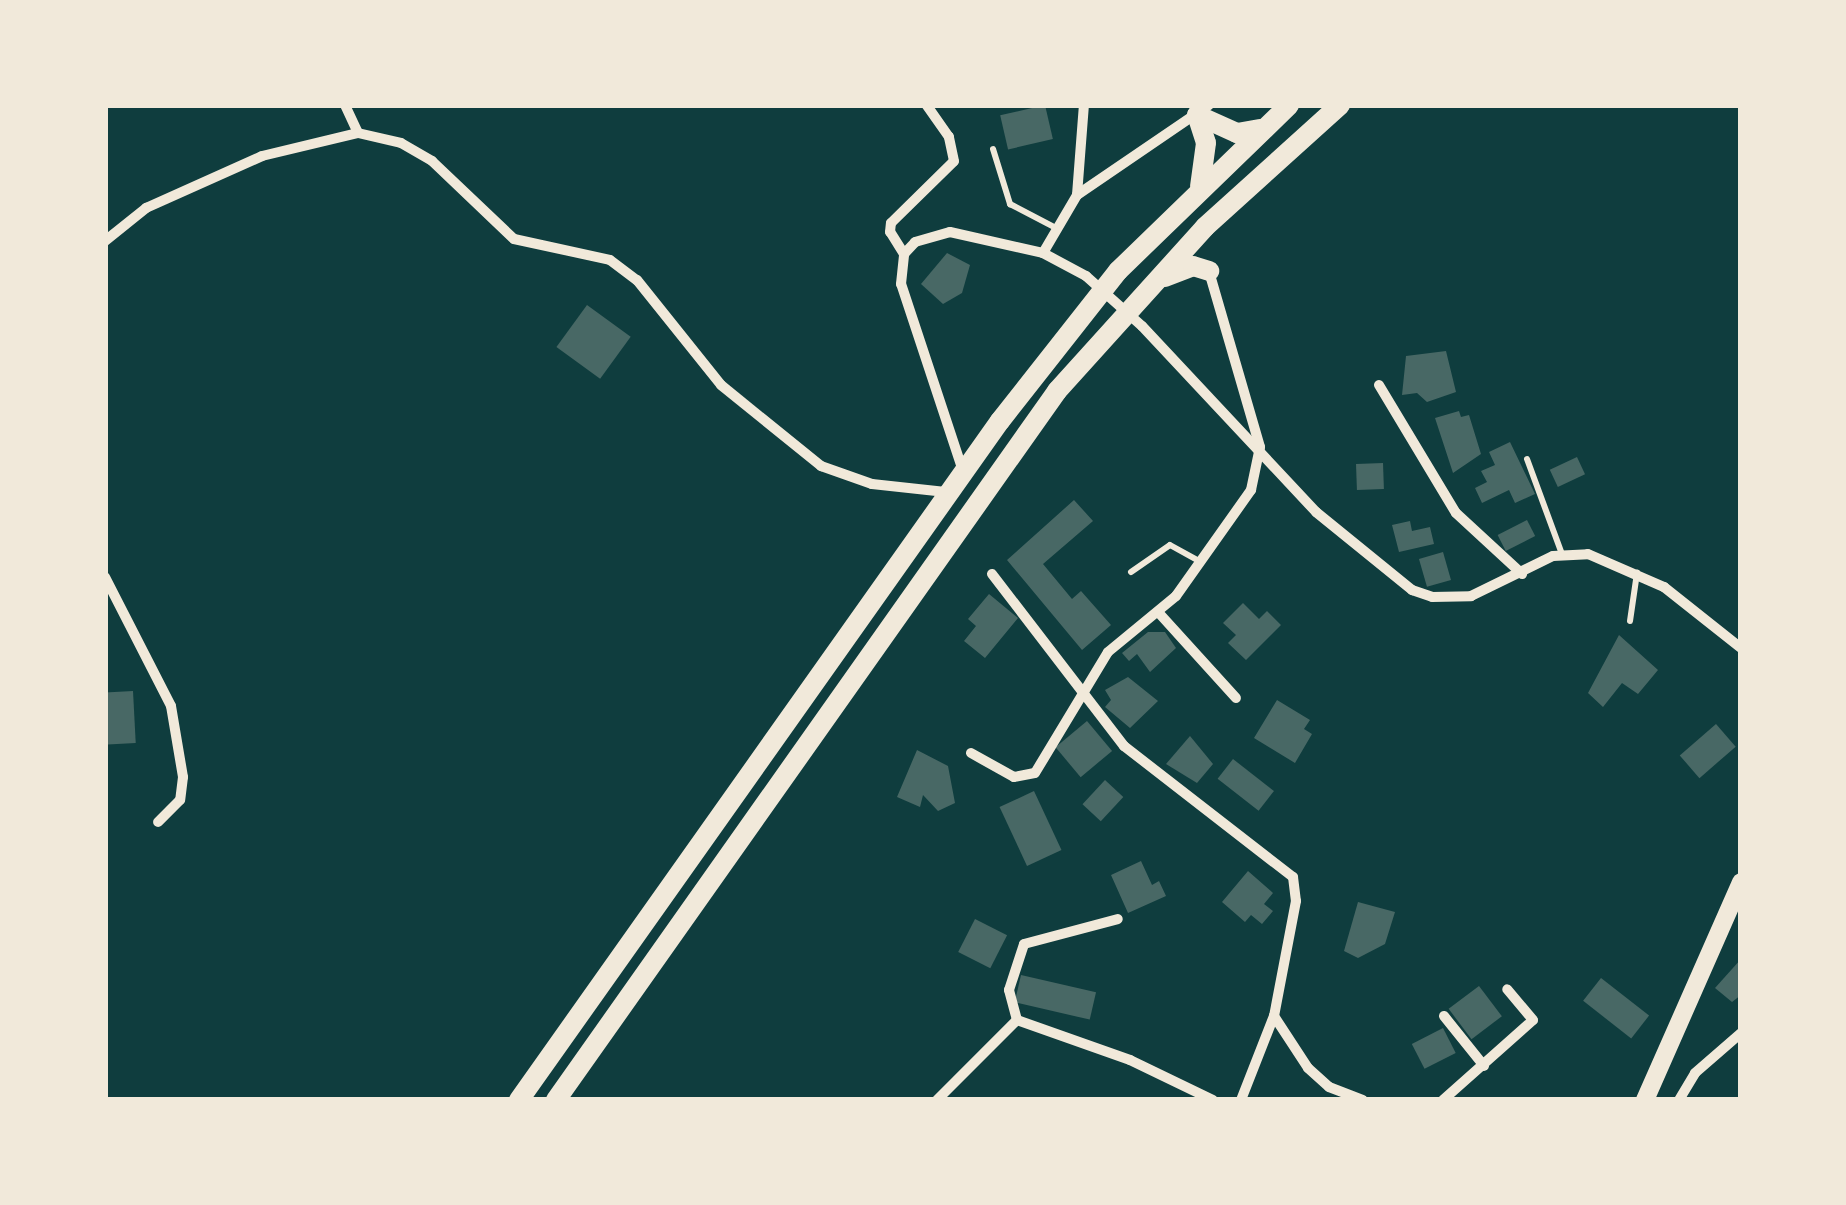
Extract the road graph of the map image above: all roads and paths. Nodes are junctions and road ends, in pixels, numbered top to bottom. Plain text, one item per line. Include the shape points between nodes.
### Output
1 (927, 105) edge
2 (1084, 105) edge
3 (1290, 105) edge
4 (1340, 105) edge
5 (351, 108) edge
6 (1203, 110) edge
7 (1260, 130) junction
8 (358, 134) junction
9 (993, 149) dead end
10 (1200, 187) junction
11 (1078, 195) junction
12 (1054, 227) junction
13 (1204, 227) junction
14 (105, 241) edge
15 (1042, 253) junction
16 (904, 254) junction
17 (1209, 271) junction
18 (1149, 287) junction
19 (1378, 385) dead end
20 (1260, 447) junction
21 (1527, 459) dead end
22 (963, 471) junction
23 (946, 492) junction
24 (1562, 554) junction
25 (1202, 562) junction
26 (1131, 572) dead end
27 (1638, 572) junction
28 (992, 574) dead end
29 (1522, 574) junction
30 (105, 577) edge
31 (1158, 612) junction
32 (1630, 622) dead end
33 (1741, 648) edge
34 (1085, 692) junction
35 (1236, 698) dead end
36 (972, 753) dead end
37 (158, 822) dead end
38 (1741, 882) edge
39 (1118, 919) dead end
40 (1507, 989) dead end
41 (1274, 1016) junction
42 (1444, 1016) dead end
43 (1017, 1020) junction
44 (1741, 1033) edge
45 (1484, 1066) junction
46 (519, 1100) edge
47 (556, 1100) edge
48 (936, 1100) edge
49 (1213, 1100) edge
50 (1241, 1100) edge
51 (1363, 1100) edge
52 (1442, 1100) edge
53 (1645, 1100) edge
54 (1679, 1100) edge

1 - 16 street via 949,138 954,161 891,223
2 - 11 street
3 - 7 highway
4 - 13 highway
5 - 8 street
6 - 7 highway via 1237,133
6 - 10 highway
6 - 11 street
7 - 10 highway
8 - 14 street via 262,156 182,189
8 - 23 street via 401,143 432,162 514,239 610,260 638,280 721,385 820,466 872,484
9 - 12 lane via 1010,204
10 - 22 highway via 1118,271
11 - 12 street
12 - 15 street
13 - 17 highway
13 - 18 highway
15 - 16 street via 950,232 929,235
15 - 20 street via 1086,276
16 - 22 street via 905,304
17 - 18 highway via 1184,268
17 - 20 street
18 - 47 highway via 1093,348 954,530
19 - 29 street via 1456,513
20 - 25 street via 1251,490
20 - 29 street via 1316,512 1412,590 1455,599
21 - 24 lane
22 - 23 highway
23 - 46 highway
24 - 27 street via 1608,558
24 - 29 street
25 - 26 lane via 1170,546
25 - 31 street
27 - 32 lane
27 - 33 street
28 - 34 street
30 - 37 street via 171,706 183,777 180,800
31 - 34 street via 1108,652
31 - 35 street
34 - 36 street via 1034,773 1014,776
34 - 41 street via 1142,764 1293,877 1296,901
38 - 53 main road
39 - 43 street via 1024,944 1009,990
40 - 45 street via 1533,1020
41 - 50 street
41 - 51 street via 1320,1079
42 - 45 street
43 - 48 street
43 - 49 street via 1130,1060
44 - 54 street via 1695,1073
45 - 52 street

